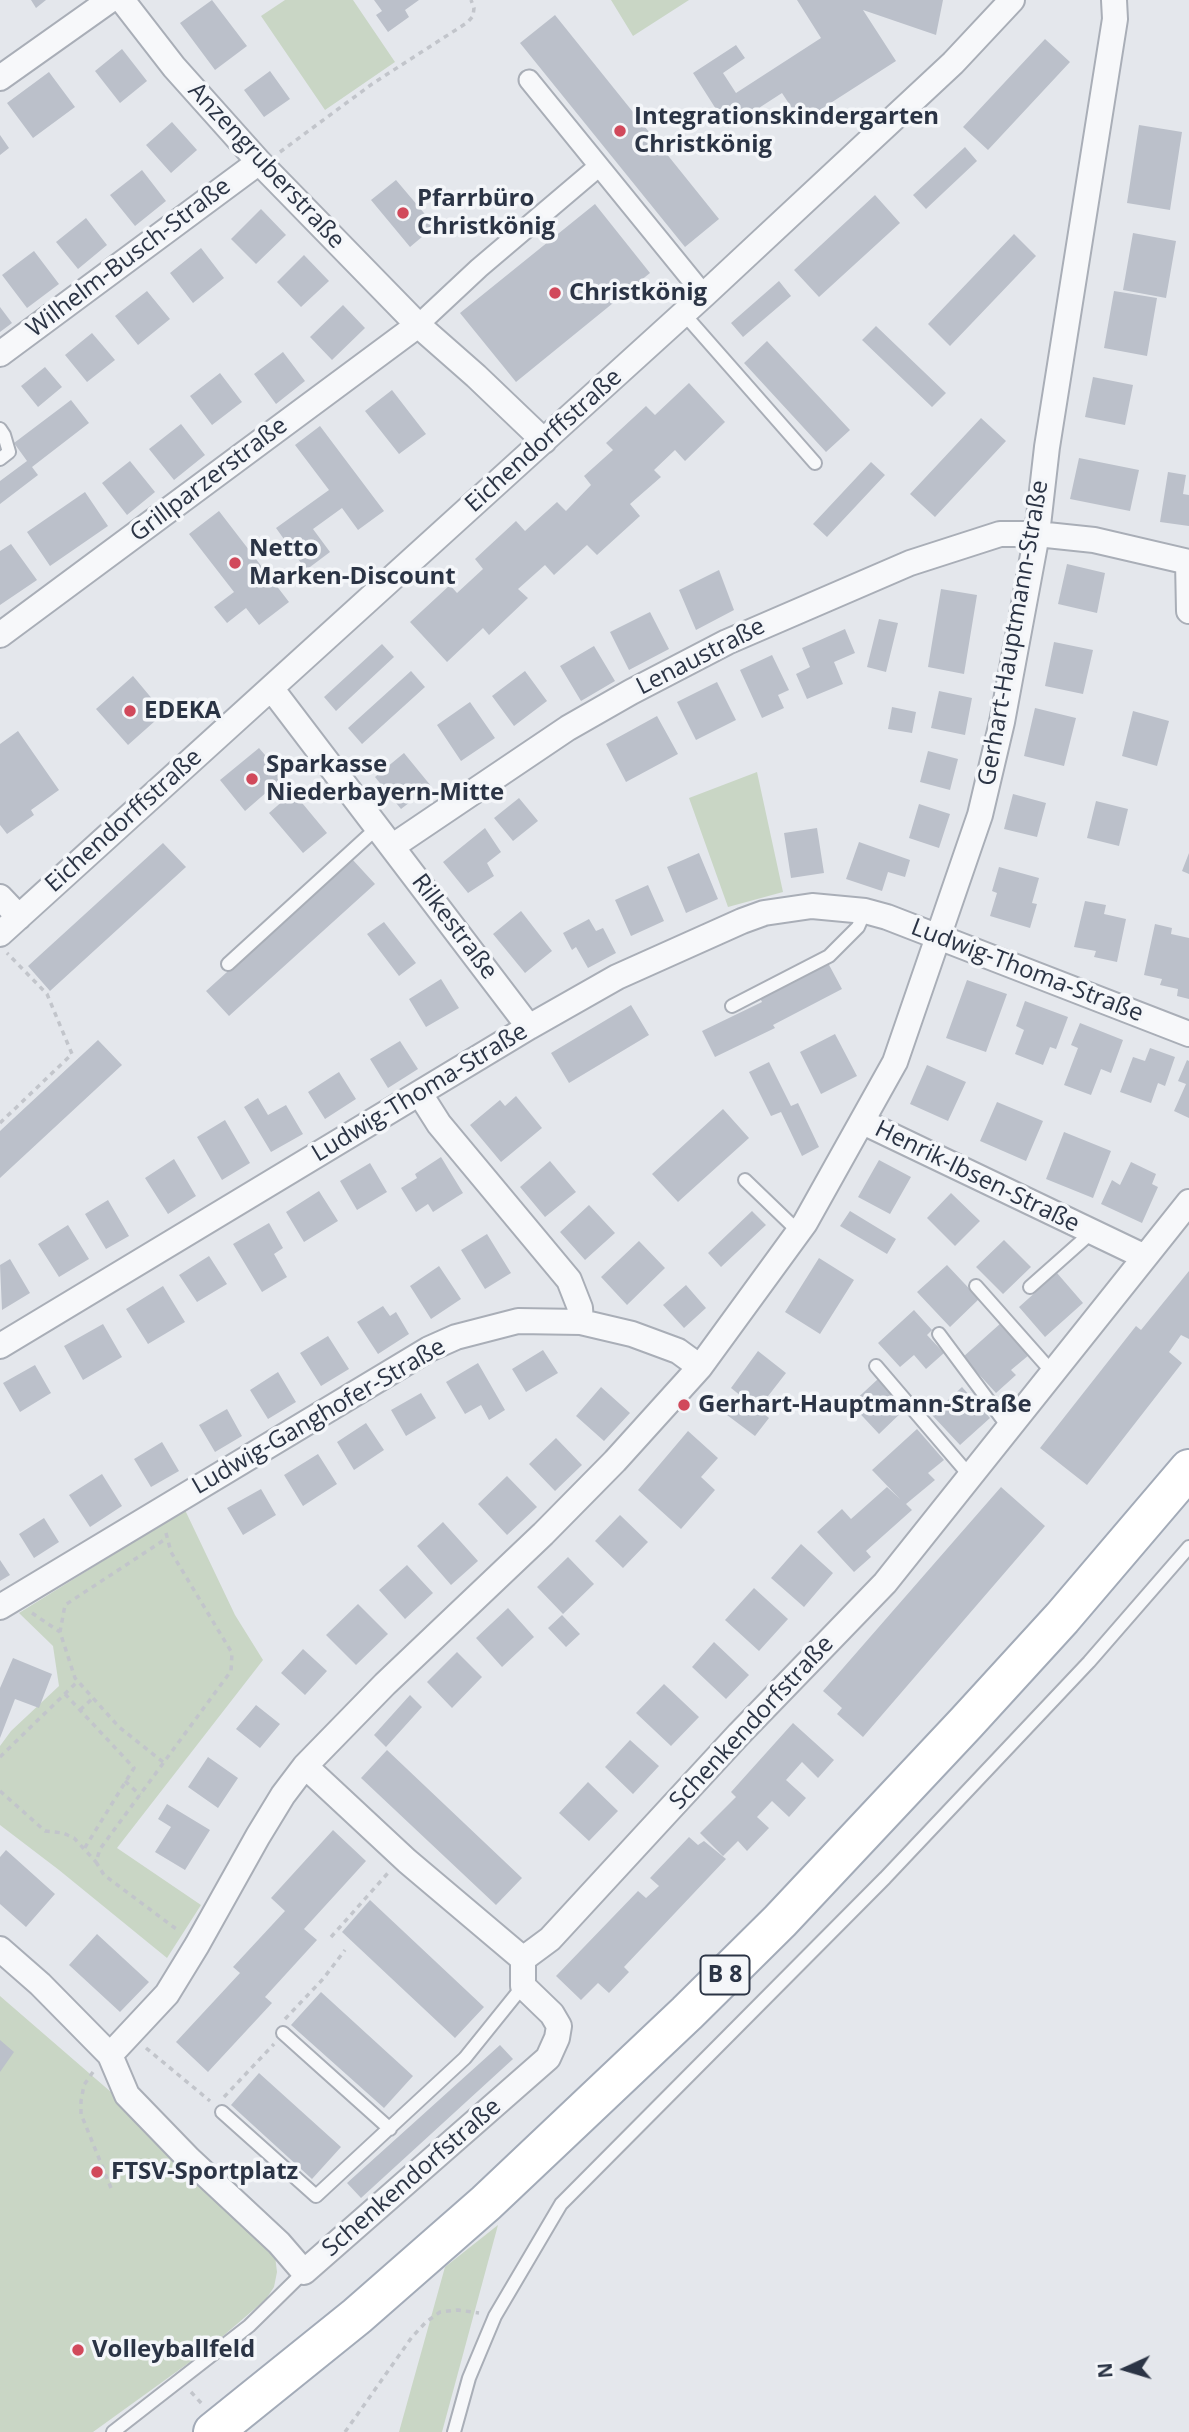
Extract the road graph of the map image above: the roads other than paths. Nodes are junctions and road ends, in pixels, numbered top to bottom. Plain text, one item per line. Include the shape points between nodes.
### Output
1 (110, 0) edge
2 (122, 0) edge
3 (1012, 0) edge
4 (1114, 0) edge
5 (0, 78) edge
6 (528, 80) dead end
7 (261, 163) junction
8 (598, 167) junction
9 (704, 295) junction
10 (684, 314) junction
11 (418, 325) junction
12 (0, 354) edge
13 (0, 429) edge
14 (544, 441) junction
15 (0, 459) edge
16 (815, 463) dead end
17 (1038, 534) junction
18 (1188, 562) edge
19 (1189, 611) edge
20 (0, 635) edge
21 (271, 688) junction
22 (386, 837) junction
23 (0, 897) edge
24 (865, 911) junction
25 (19, 917) junction
26 (0, 934) edge
27 (939, 938) junction
28 (228, 964) dead end
29 (732, 1006) dead end
30 (529, 1027) junction
31 (1189, 1034) edge
32 (420, 1094) junction
33 (863, 1122) junction
34 (745, 1180) dead end
35 (1189, 1202) edge
36 (799, 1232) junction
37 (1092, 1232) junction
38 (1146, 1257) junction
39 (976, 1286) dead end
40 (1030, 1287) dead end
41 (581, 1322) junction
42 (939, 1334) dead end
43 (0, 1346) edge
44 (876, 1366) dead end
45 (700, 1367) junction
46 (1053, 1373) junction
47 (1009, 1428) junction
48 (1189, 1469) edge
49 (970, 1476) junction
50 (1189, 1547) edge
51 (6, 1604) edge
52 (305, 1766) junction
53 (0, 1949) edge
54 (523, 1959) junction
55 (523, 1986) junction
56 (284, 2033) dead end
57 (110, 2055) junction
58 (222, 2112) road end
59 (390, 2129) junction
60 (304, 2272) junction
61 (209, 2420) edge
62 (113, 2432) edge
63 (454, 2432) edge

1 - 5 street
2 - 7 street, Anzengruberstraße via 174,67
3 - 9 street, Eichendorffstraße via 944,72
4 - 17 street, Gerhart-Hauptmann-Straße via 1115,19 1047,447
6 - 8 street
7 - 11 street, Anzengruberstraße
7 - 12 street, Wilhelm-Busch-Straße
8 - 9 street
8 - 11 street
9 - 10 street, Eichendorffstraße
10 - 14 street, Eichendorffstraße
10 - 16 lane
11 - 14 street, Anzengruberstraße
11 - 20 street, Grillparzerstraße
13 - 15 lane via 9,452
14 - 21 street, Eichendorffstraße
17 - 18 street, Lenaustraße via 1094,540
17 - 22 street, Lenaustraße via 1000,534 910,562 727,642 568,728
17 - 27 street, Gerhart-Hauptmann-Straße via 980,815
18 - 19 street
21 - 22 street, Rilkestraße
21 - 25 street, Eichendorffstraße
22 - 28 lane
22 - 30 street, Rilkestraße
23 - 25 street
24 - 27 street, Ludwig-Thoma-Straße
24 - 29 lane via 858,927 829,956
24 - 30 street, Ludwig-Thoma-Straße via 812,906 764,913 617,977
25 - 26 street, Eichendorffstraße
27 - 31 street, Ludwig-Thoma-Straße
27 - 33 street, Gerhart-Hauptmann-Straße via 895,1062
30 - 32 street, Ludwig-Thoma-Straße
32 - 41 street via 439,1124 569,1280
32 - 43 street, Ludwig-Thoma-Straße
33 - 36 street, Gerhart-Hauptmann-Straße
33 - 37 street, Henrik-Ibsen-Straße
34 - 36 lane
35 - 38 street, Schenkendorfstraße
36 - 45 street, Gerhart-Hauptmann-Straße
37 - 38 street, Henrik-Ibsen-Straße
37 - 40 lane, Henrik-Ibsen-Straße
38 - 46 street, Schenkendorfstraße
39 - 46 lane
41 - 45 street, Ludwig-Ganghofer-Straße via 678,1351
41 - 51 street, Ludwig-Ganghofer-Straße via 518,1321 429,1349
42 - 47 lane
44 - 49 lane
45 - 52 street, Gerhart-Hauptmann-Straße via 543,1534
46 - 47 street, Schenkendorfstraße
47 - 49 street, Schenkendorfstraße
48 - 61 main road, B 8 via 975,1713 687,2013 486,2203 347,2324
49 - 54 street, Schenkendorfstraße via 885,1583 550,1939
50 - 63 lane via 885,1878 561,2204 495,2316
52 - 54 street
52 - 57 street, Gerhart-Hauptmann-Straße via 258,1836 167,1994
53 - 57 street
54 - 55 street
55 - 59 lane, Schenkendorfstraße via 465,2058
55 - 60 street, Schenkendorfstraße via 559,2026 548,2058
56 - 59 lane
57 - 60 street via 127,2095
58 - 59 lane, Schenkendorfstraße via 316,2196
60 - 62 lane via 249,2326

